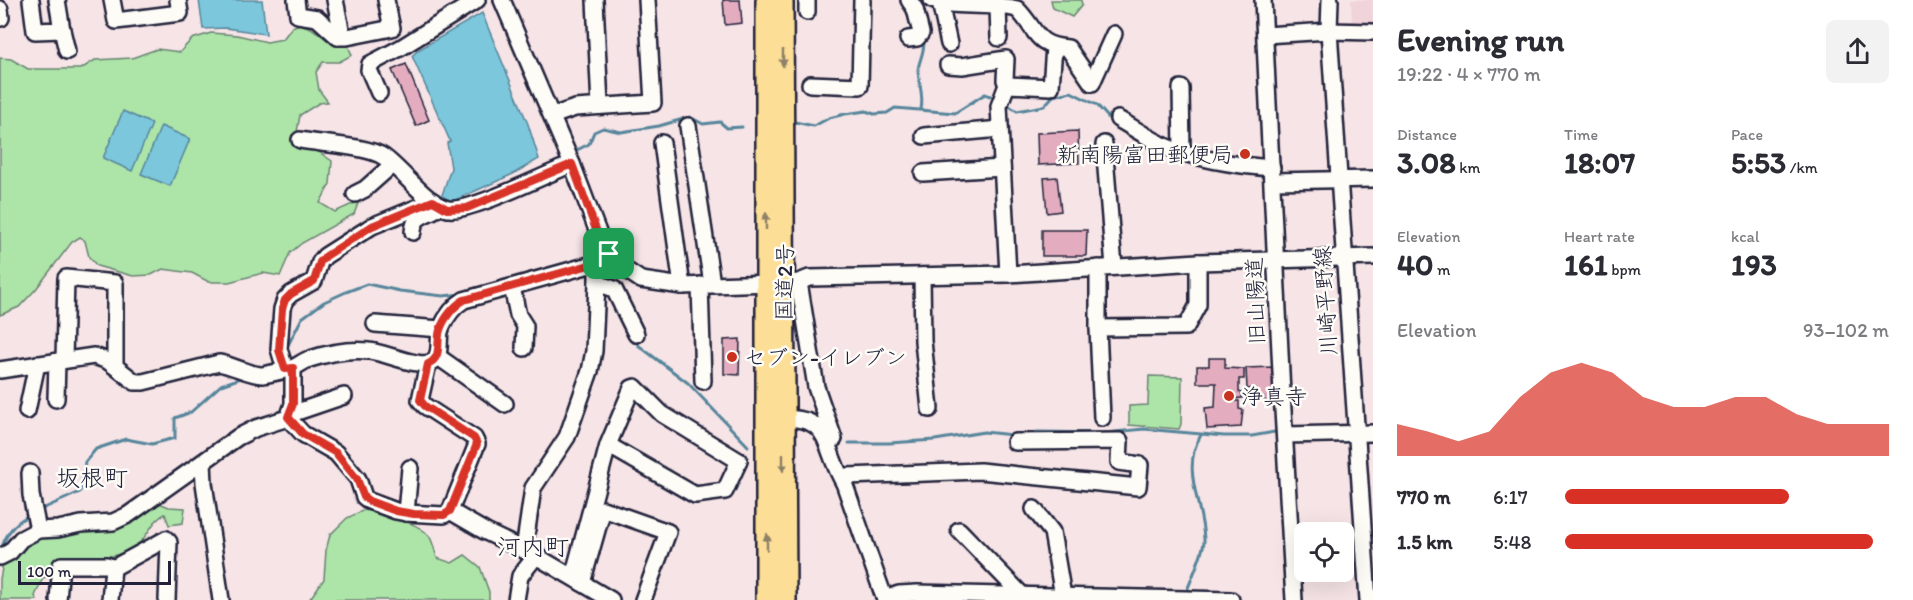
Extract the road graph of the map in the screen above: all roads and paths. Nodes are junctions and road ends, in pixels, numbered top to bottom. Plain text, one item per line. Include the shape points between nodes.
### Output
1 (31, 0) edge
2 (57, 0) edge
3 (112, 0) edge
4 (178, 0) edge
5 (296, 0) edge
6 (335, 0) edge
7 (386, 0) edge
8 (477, 0) edge
9 (502, 0) edge
10 (595, 0) edge
11 (647, 0) edge
12 (766, 0) edge
13 (782, 0) edge
14 (862, 0) edge
15 (909, 0) edge
16 (1263, 0) edge
17 (1330, 0) edge
18 (936, 1) edge
19 (991, 4) edge
20 (0, 9) edge
21 (1, 18) edge
22 (62, 30) junction
23 (1329, 31) junction
24 (1373, 32) edge
25 (368, 33) junction
26 (1113, 34) dead end
27 (1265, 35) junction
28 (338, 37) junction
29 (999, 38) dead end
30 (908, 39) dead end
31 (949, 44) dead end
32 (1054, 47) junction
33 (67, 51) dead end
34 (376, 60) junction
35 (948, 65) dead end
36 (810, 84) dead end
37 (1181, 88) dead end
38 (379, 93) dead end
39 (1003, 96) junction
40 (600, 106) junction
41 (552, 116) junction
42 (1118, 119) dead end
43 (688, 126) dead end
44 (1000, 129) junction
45 (924, 136) dead end
46 (300, 140) dead end
47 (663, 143) dead end
48 (1104, 144) dead end
49 (1182, 152) junction
50 (572, 164) junction
51 (392, 165) junction
52 (1002, 168) junction
53 (923, 173) dead end
54 (1272, 175) junction
55 (1373, 179) edge
56 (1340, 180) junction
57 (355, 194) dead end
58 (436, 203) junction
59 (413, 232) dead end
60 (609, 254) junction
61 (1345, 257) junction
62 (1373, 257) edge
63 (1276, 260) junction
64 (1198, 262) junction
65 (593, 264) junction
66 (1114, 267) junction
67 (1098, 268) junction
68 (1008, 274) junction
69 (922, 276) junction
70 (783, 282) junction
71 (597, 284) junction
72 (706, 285) junction
73 (512, 286) junction
74 (682, 286) junction
75 (375, 324) dead end
76 (1098, 328) junction
77 (441, 329) junction
78 (636, 334) dead end
79 (524, 348) dead end
80 (61, 360) junction
81 (433, 360) junction
82 (38, 364) junction
83 (115, 366) junction
84 (289, 368) junction
85 (0, 370) edge
86 (703, 381) dead end
87 (344, 396) dead end
88 (56, 399) dead end
89 (506, 404) dead end
90 (930, 409) dead end
91 (27, 411) dead end
92 (290, 414) junction
93 (1102, 418) dead end
94 (775, 419) junction
95 (1373, 433) edge
96 (1285, 435) junction
97 (1357, 435) junction
98 (1015, 442) dead end
99 (608, 445) junction
100 (203, 462) junction
101 (410, 468) dead end
102 (30, 473) dead end
103 (846, 480) junction
104 (1034, 509) dead end
105 (450, 511) junction
106 (406, 513) junction
107 (36, 519) junction
108 (959, 530) dead end
109 (530, 553) junction
110 (2, 557) edge
111 (113, 568) junction
112 (583, 587) edge
113 (1022, 596) junction
114 (1064, 596) junction
115 (58, 600) edge
116 (110, 600) edge
117 (167, 600) edge
118 (221, 600) edge
119 (516, 600) edge
120 (611, 600) edge
121 (643, 600) edge
122 (767, 600) edge
123 (785, 600) edge
124 (885, 600) edge
125 (1231, 600) edge
126 (1294, 600) edge
127 (1368, 600) edge

1 - 22 street via 35,31
2 - 22 street
3 - 4 street via 116,21 180,13
5 - 28 street via 298,15 317,18
6 - 28 street via 341,29
7 - 25 street via 392,28
8 - 34 street
9 - 41 street
10 - 40 street
11 - 40 street via 652,103
70 -> 12 highway, 国道2号
13 -> 70 highway, 国道2号
14 - 36 street via 860,86
15 - 30 street via 921,33
16 - 27 street, 旧山陽道
17 - 23 street, 川崎平野線
18 - 19 street via 975,7
18 - 31 street
19 - 29 street
19 - 32 street via 1017,9 1043,43
20 - 21 street
22 - 33 street
23 - 24 street
23 - 27 street
23 - 56 street, 川崎平野線
25 - 28 street
25 - 34 street
26 - 32 street via 1092,83 1068,48
27 - 54 street, 旧山陽道
32 - 39 street via 1051,87
34 - 38 street via 369,70
35 - 39 street via 1006,59
37 - 49 street
39 - 44 street
40 - 41 street via 575,108
41 - 50 street
42 - 49 street
43 - 72 street
44 - 45 street
44 - 52 street
46 - 51 street via 372,151
47 - 74 street
48 - 66 street
49 - 54 street
50 - 58 street via 467,208 447,209
50 - 60 street
51 - 57 street
51 - 58 street
52 - 53 street
52 - 68 street
54 - 56 street
54 - 63 street, 旧山陽道
55 - 56 street
56 - 61 street, 川崎平野線
58 - 59 street via 414,223
58 - 84 street via 372,226 326,256 314,281 285,300 279,350
60 - 65 street
60 - 74 street via 641,280
61 - 62 street
61 - 63 street
61 - 97 street, 川崎平野線
63 - 64 street
63 - 96 street, 旧山陽道
64 - 66 street
64 - 76 street via 1198,305 1186,327
65 - 71 street
65 - 73 street
66 - 67 street
67 - 68 street
67 - 76 street
68 - 69 street
69 - 70 street
69 - 90 street
70 - 72 street
70 - 94 highway, 国道2号
70 - 103 street
71 - 78 street via 614,289
71 - 109 street via 590,371 567,437 533,488
72 - 74 street
72 - 86 street
73 - 77 street via 457,304
73 - 79 street via 518,315 525,326
75 - 77 street
76 - 93 street
77 - 81 street
80 - 82 street
80 - 83 street via 94,356
80 - 83 street via 66,278 115,283
80 - 88 street
81 - 84 street via 414,362 355,350 309,359
81 - 89 street
81 - 105 street via 420,400 477,444
82 - 85 street
82 - 91 street
83 - 84 street via 135,382 219,363 259,376
84 - 92 street
87 - 92 street
92 - 100 street via 238,437
92 - 106 street via 303,434 336,453 357,479 364,497
94 - 103 street via 799,418 816,424 836,469
122 -> 94 highway, 国道2号
94 -> 123 highway, 国道2号
95 - 97 street
96 - 97 street
96 - 126 street, 旧山陽道
97 - 127 street, 川崎平野線
98 - 103 street via 1120,441 1119,462 1140,465 1138,487 980,471
99 - 99 street via 635,387 662,414 739,461 725,491 695,495
99 - 112 street
100 - 107 street via 113,522 58,529
100 - 118 street
101 - 106 street
102 - 107 street
103 - 124 street
104 - 114 street via 1052,532
105 - 106 street via 444,515
105 - 109 street
107 - 110 street
108 - 113 street
109 - 112 street
109 - 119 street via 520,576
111 - 115 street via 61,565
111 - 116 street
111 - 117 street via 166,539
112 - 120 street
112 - 121 street via 603,509 668,532
113 - 114 street
113 - 124 street via 917,592
114 - 125 street

